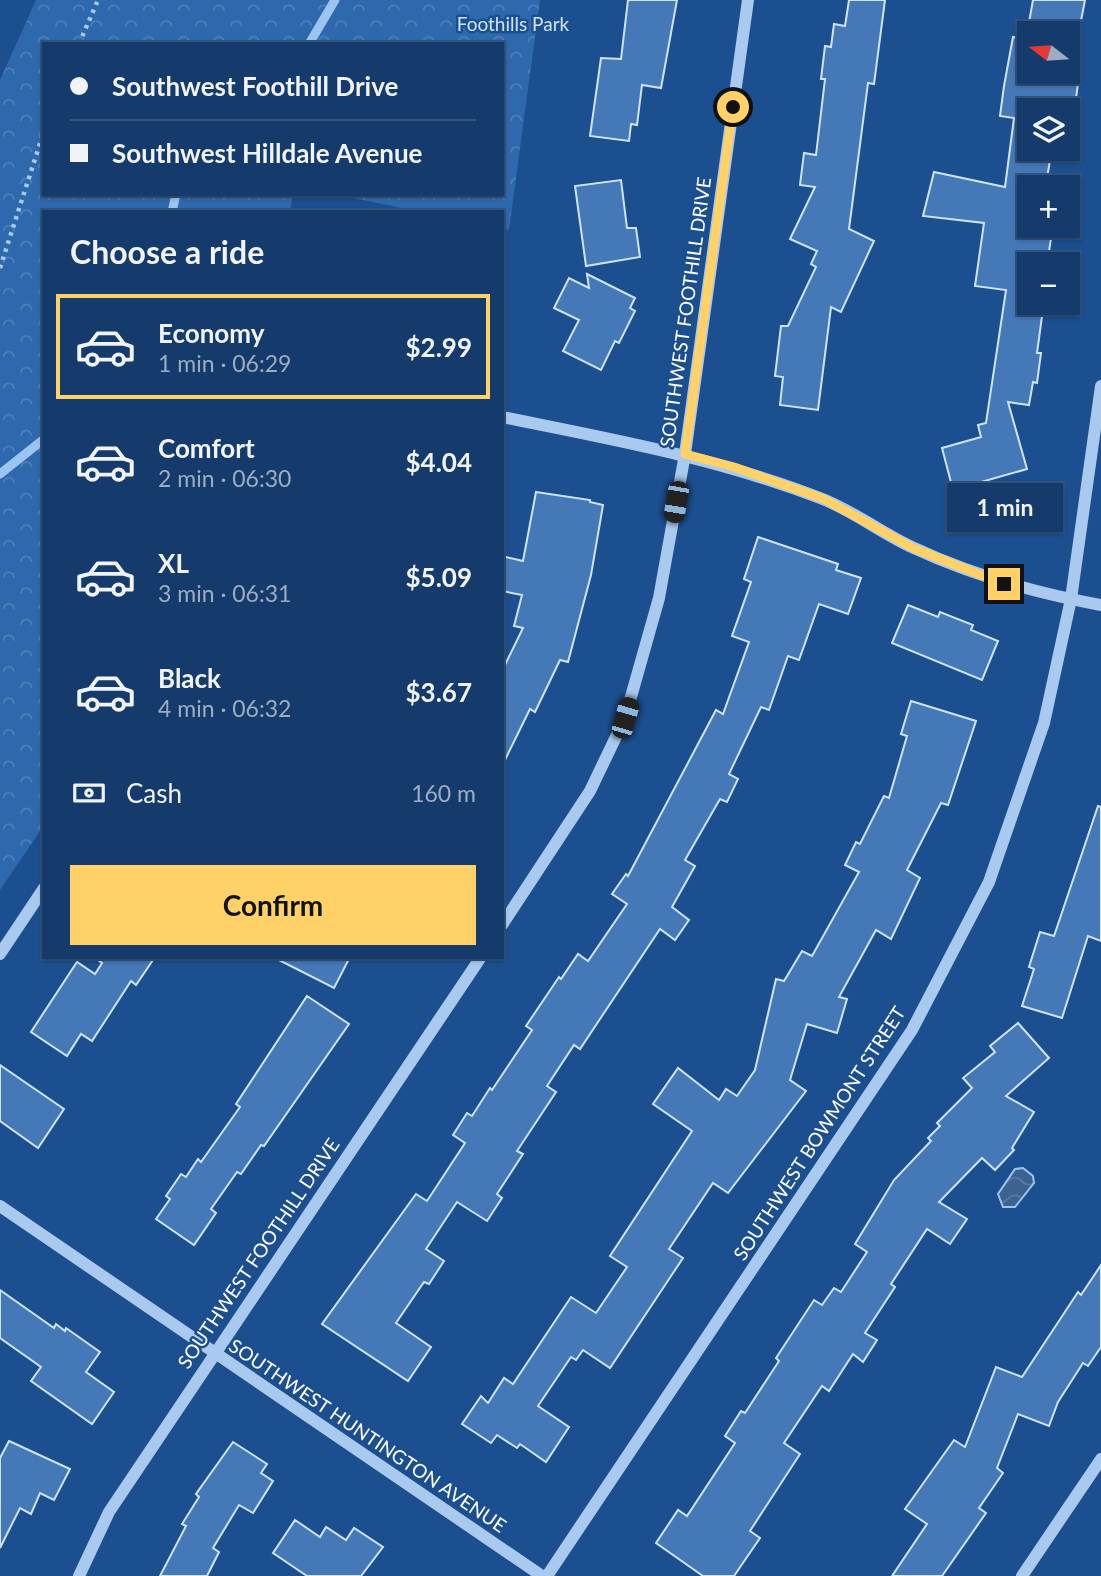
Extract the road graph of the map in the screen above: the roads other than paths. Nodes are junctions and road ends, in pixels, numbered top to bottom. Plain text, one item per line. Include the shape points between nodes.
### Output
1 (748, 0) edge
2 (1101, 386) edge
3 (504, 417) edge
4 (685, 454) junction
5 (1071, 599) junction
6 (1101, 605) edge
7 (42, 891) edge
8 (504, 922) edge
9 (0, 954) edge
10 (480, 959) edge
11 (0, 1206) edge
12 (214, 1353) junction
13 (1101, 1460) edge
14 (79, 1576) edge
15 (545, 1576) edge
16 (1022, 1576) edge

1 - 4 street, SOUTHWEST FOOTHILL DRIVE
2 - 5 street, SOUTHWEST BOWMONT STREET
3 - 4 street
4 - 5 street via 824,499 913,548 1004,584
4 - 8 street, SOUTHWEST FOOTHILL DRIVE via 659,598 625,718 590,791
5 - 6 street
5 - 15 street, SOUTHWEST BOWMONT STREET via 1044,723 989,881 912,1030
7 - 9 street
10 - 12 street, SOUTHWEST FOOTHILL DRIVE
11 - 12 street, SOUTHWEST HUNTINGTON AVENUE
12 - 14 street, SOUTHWEST FOOTHILL DRIVE via 109,1512
12 - 15 street, SOUTHWEST HUNTINGTON AVENUE
13 - 16 street

